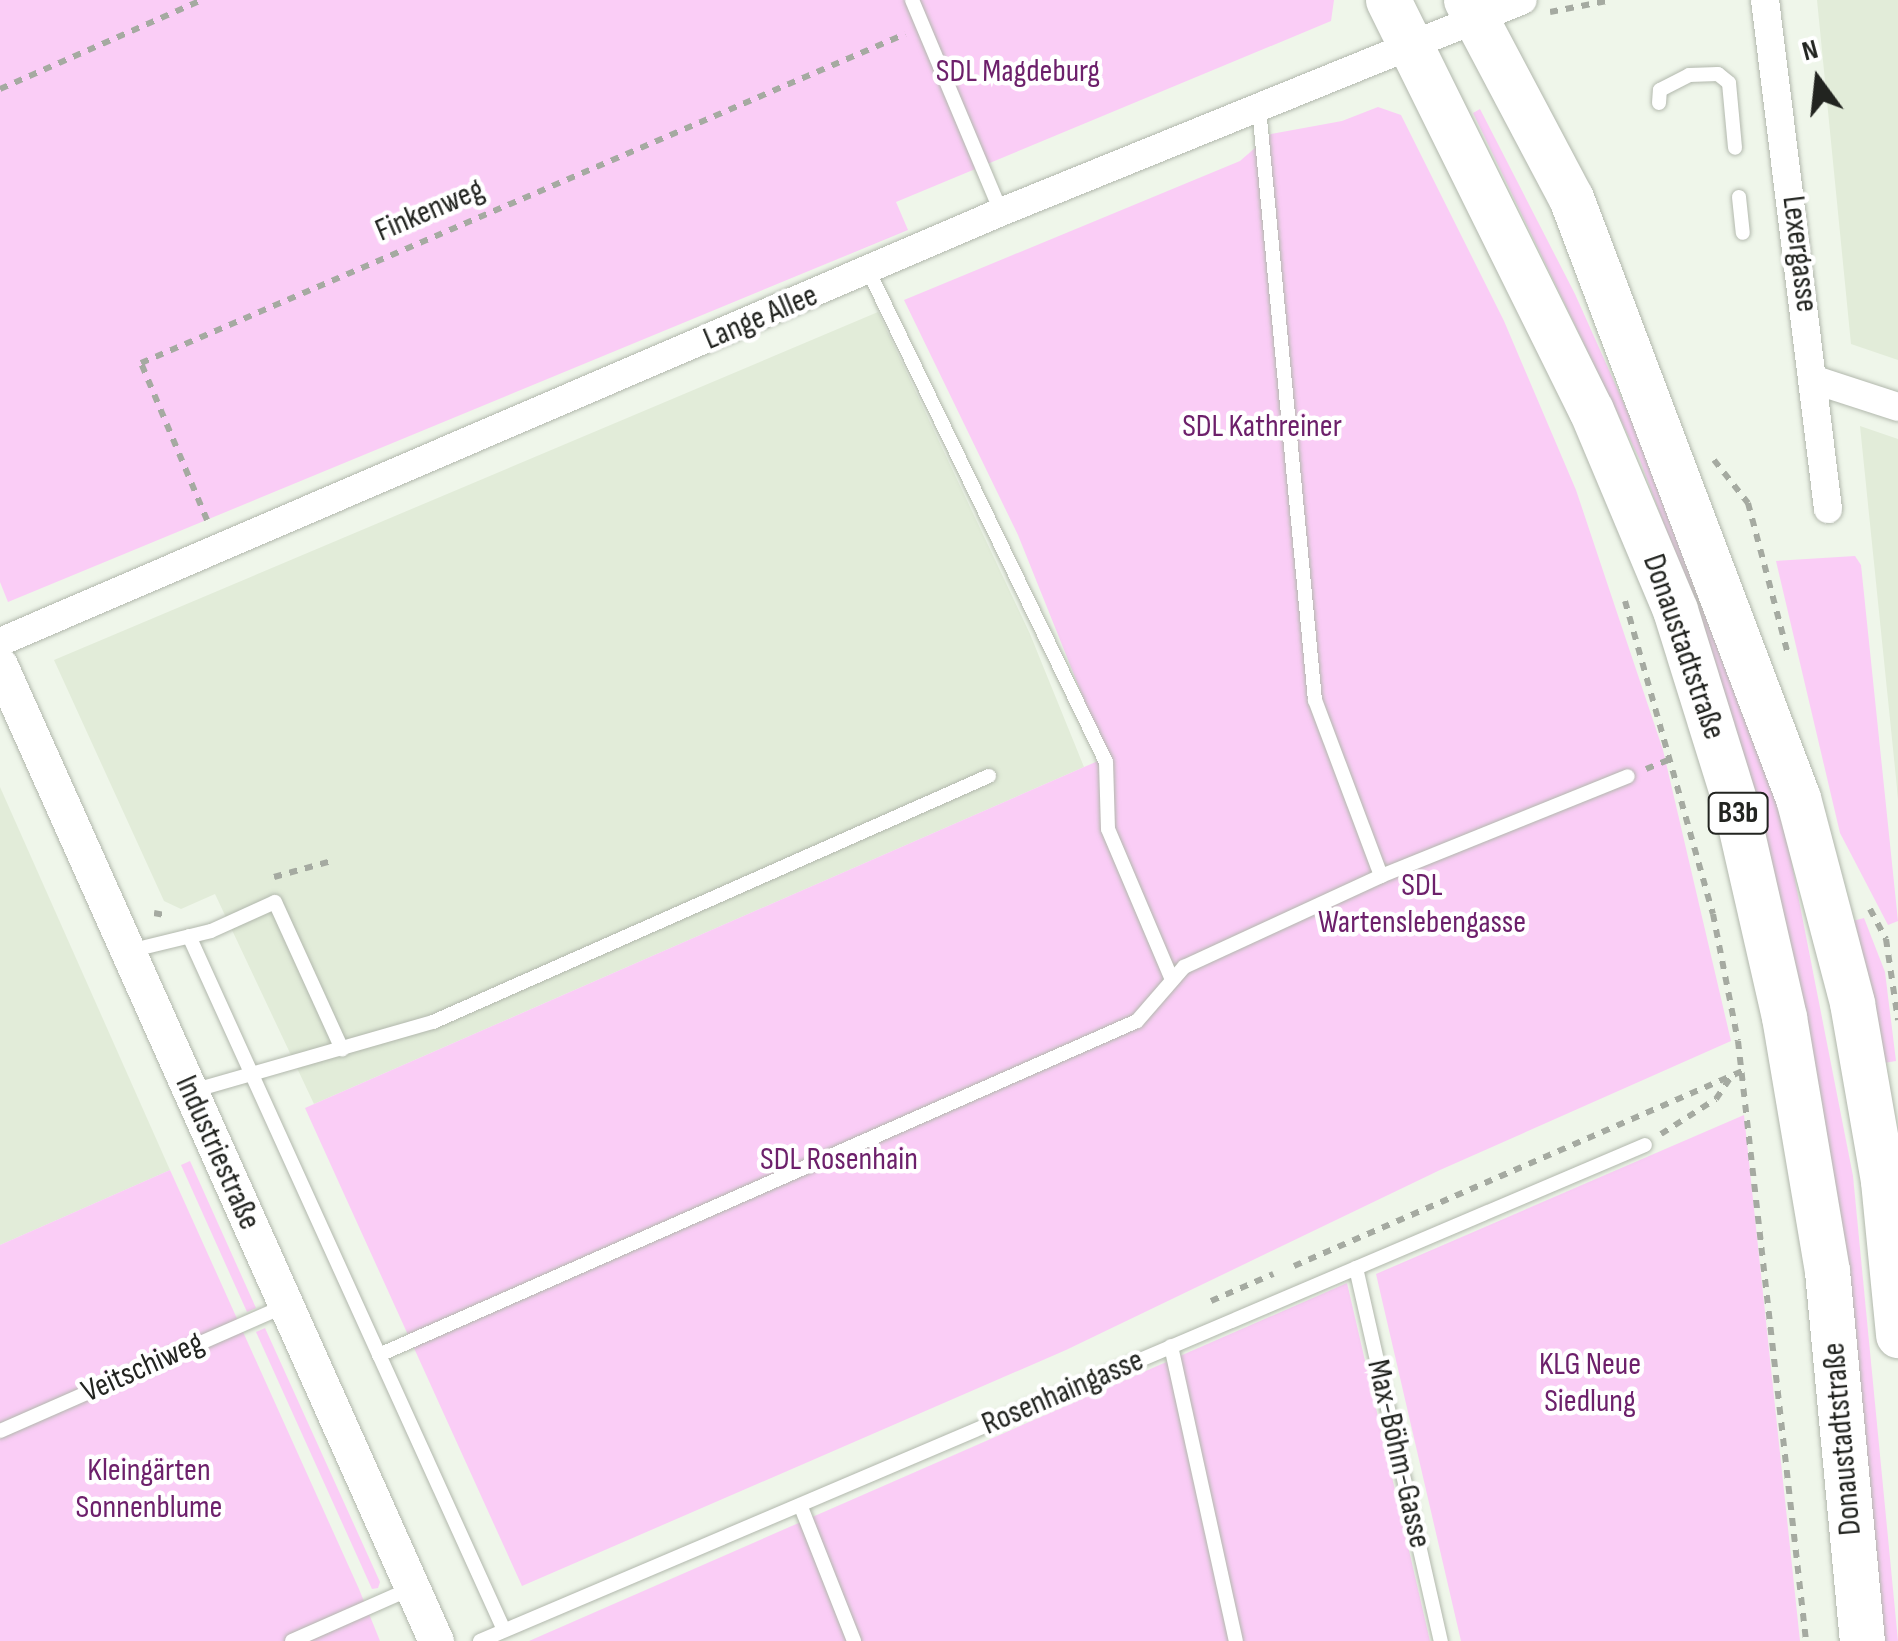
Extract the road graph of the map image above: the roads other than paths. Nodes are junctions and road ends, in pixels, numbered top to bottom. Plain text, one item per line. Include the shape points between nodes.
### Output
1 (912, 0) edge
2 (1388, 0) edge
3 (1523, 0) edge
4 (1765, 0) edge
5 (1472, 10) edge
6 (1412, 41) junction
7 (1659, 103) dead end
8 (1259, 108) junction
9 (1735, 148) dead end
10 (1739, 197) dead end
11 (1001, 212) junction
12 (1743, 233) dead end
13 (869, 272) junction
14 (1815, 380) junction
15 (1898, 408) edge
16 (1828, 509) dead end
17 (0, 642) edge
18 (0, 664) edge
19 (989, 776) dead end
20 (1628, 776) dead end
21 (1381, 876) junction
22 (189, 936) junction
23 (128, 951) junction
24 (1172, 980) junction
25 (342, 1049) junction
26 (252, 1076) junction
27 (190, 1092) junction
28 (1645, 1144) road end
29 (1356, 1268) junction
30 (286, 1306) junction
31 (1898, 1334) edge
32 (1171, 1346) junction
33 (379, 1355) junction
34 (0, 1431) edge
35 (801, 1507) junction
36 (412, 1588) junction
37 (504, 1630) junction
38 (292, 1641) edge
39 (436, 1641) edge
40 (480, 1641) edge
41 (854, 1641) edge
42 (1236, 1641) edge
43 (1441, 1641) edge
44 (1862, 1641) edge

1 - 11 lane
2 - 6 main road, Donaustadtstraße / B3b
3 - 5 street, Lange Allee
4 - 14 street, Lexergasse
5 - 6 street, Lange Allee
5 - 31 main road, Donaustadtstraße / B3b via 1572,198 1798,798 1852,1003 1883,1181
6 - 8 street, Lange Allee
6 - 44 main road, Donaustadtstraße / B3b via 1591,410 1675,610 1736,803 1784,1018 1827,1272
7 - 9 lane via 1660,90 1689,75 1718,74 1729,83
8 - 11 street, Lange Allee
8 - 21 lane via 1315,700
10 - 12 lane
11 - 13 street, Lange Allee
13 - 17 street, Lange Allee
13 - 24 lane via 1106,762 1108,829
14 - 15 street
14 - 16 street, Lexergasse
18 - 23 street, Industriestraße
19 - 25 lane via 433,1022
20 - 21 lane
21 - 24 lane via 1184,967
22 - 23 lane
22 - 25 lane via 274,902
22 - 26 lane, Industriestraße
23 - 27 street, Industriestraße
24 - 33 lane via 1137,1021
25 - 26 lane
26 - 27 lane
26 - 33 lane, Industriestraße
27 - 30 street, Industriestraße
28 - 29 lane, Rosenhaingasse
29 - 32 lane, Rosenhaingasse
29 - 43 lane, Max-Böhm-Gasse
30 - 34 lane, Veitschiweg
30 - 36 street, Industriestraße
32 - 35 lane, Rosenhaingasse
32 - 42 lane
33 - 37 lane, Industriestraße
35 - 37 lane, Rosenhaingasse
35 - 41 lane
36 - 38 lane
36 - 39 street, Industriestraße
37 - 40 lane, Rosenhaingasse

